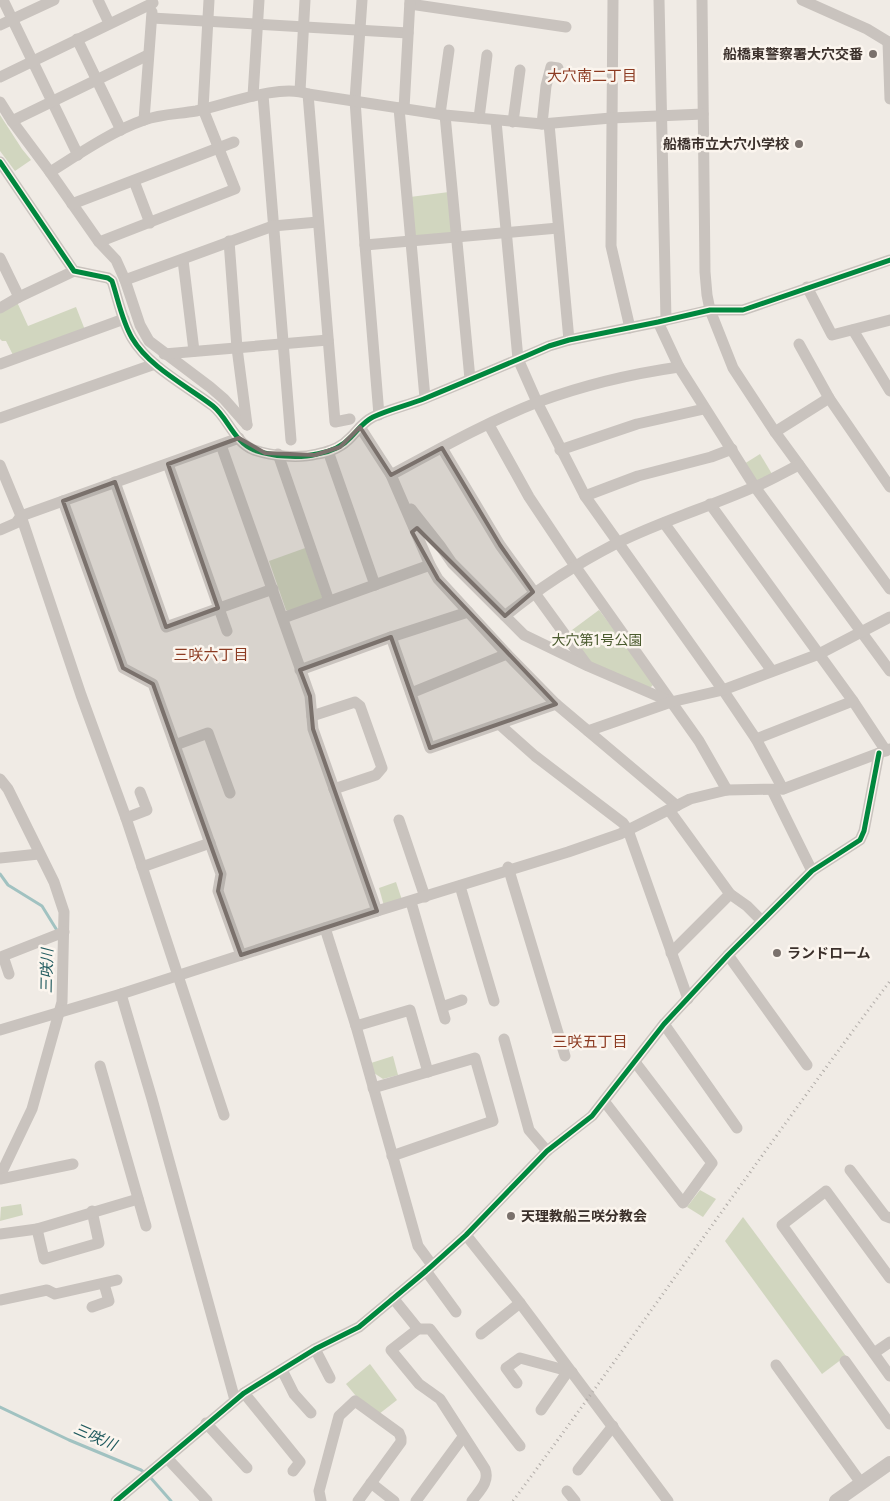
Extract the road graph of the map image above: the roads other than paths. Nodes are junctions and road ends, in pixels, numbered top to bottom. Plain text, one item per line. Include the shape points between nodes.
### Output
1 (3, 0) edge
2 (54, 0) edge
3 (98, 0) edge
4 (208, 0) edge
5 (259, 0) edge
6 (305, 0) edge
7 (362, 0) edge
8 (613, 0) edge
9 (659, 0) edge
10 (702, 0) edge
11 (802, 0) edge
12 (153, 2) edge
13 (410, 2) edge
14 (152, 18) junction
15 (12, 19) junction
16 (207, 22) junction
17 (109, 23) junction
18 (258, 24) junction
19 (0, 25) edge
20 (566, 27) dead end
21 (304, 28) junction
22 (360, 30) junction
23 (408, 33) junction
24 (77, 39) junction
25 (889, 42) edge
26 (449, 50) dead end
27 (148, 55) junction
28 (487, 55) dead end
29 (32, 62) junction
30 (558, 68) dead end
31 (520, 70) dead end
32 (0, 77) edge
33 (96, 80) junction
34 (304, 92) junction
35 (258, 96) junction
36 (890, 99) edge
37 (355, 100) junction
38 (0, 102) edge
39 (52, 102) junction
40 (203, 109) junction
41 (402, 109) junction
42 (703, 114) junction
43 (442, 115) junction
44 (661, 115) junction
45 (478, 118) junction
46 (611, 118) junction
47 (144, 120) junction
48 (12, 121) junction
49 (496, 121) junction
50 (513, 122) junction
51 (545, 124) junction
52 (121, 130) junction
53 (234, 142) dead end
54 (219, 148) junction
55 (78, 155) junction
56 (0, 162) edge
57 (50, 172) junction
58 (134, 181) junction
59 (72, 204) junction
60 (150, 222) junction
61 (318, 222) junction
62 (273, 226) junction
63 (558, 228) junction
64 (507, 232) junction
65 (456, 238) junction
66 (229, 241) junction
67 (410, 241) junction
68 (99, 242) junction
69 (365, 245) junction
70 (0, 258) edge
71 (183, 260) junction
72 (890, 260) edge
73 (74, 271) junction
74 (125, 280) junction
75 (807, 287) junction
76 (19, 297) junction
77 (0, 308) edge
78 (710, 310) junction
79 (124, 319) junction
80 (890, 320) edge
81 (662, 321) junction
82 (630, 328) junction
83 (853, 330) junction
84 (328, 340) junction
85 (569, 340) junction
86 (282, 344) junction
87 (798, 344) dead end
88 (237, 348) junction
89 (194, 351) junction
90 (164, 354) junction
91 (518, 359) junction
92 (0, 364) edge
93 (156, 364) junction
94 (679, 367) junction
95 (470, 379) junction
96 (890, 391) edge
97 (425, 398) junction
98 (829, 398) junction
99 (537, 402) junction
100 (704, 409) junction
101 (379, 415) junction
102 (0, 418) edge
103 (355, 423) junction
104 (489, 425) junction
105 (775, 432) junction
106 (239, 438) junction
107 (291, 440) dead end
108 (221, 444) junction
109 (442, 448) junction
110 (732, 449) junction
111 (560, 450) junction
112 (328, 451) junction
113 (278, 454) junction
114 (168, 464) junction
115 (0, 465) edge
116 (799, 465) junction
117 (391, 475) junction
118 (115, 482) junction
119 (754, 487) junction
120 (890, 487) edge
121 (585, 496) junction
122 (401, 498) junction
123 (63, 501) junction
124 (710, 504) junction
125 (21, 516) junction
126 (664, 523) junction
127 (0, 530) edge
128 (618, 543) junction
129 (447, 554) junction
130 (430, 563) junction
131 (575, 566) junction
132 (375, 585) junction
133 (273, 589) junction
134 (890, 589) edge
135 (534, 592) junction
136 (329, 601) junction
137 (218, 608) junction
138 (468, 612) junction
139 (505, 616) junction
140 (890, 617) edge
141 (283, 618) junction
142 (227, 631) dead end
143 (862, 633) junction
144 (391, 637) junction
145 (507, 654) junction
146 (819, 654) junction
147 (588, 666) junction
148 (300, 670) junction
149 (772, 671) junction
150 (890, 671) edge
151 (723, 690) junction
152 (411, 693) junction
153 (853, 701) junction
154 (671, 702) junction
155 (556, 704) junction
156 (312, 716) junction
157 (499, 724) junction
158 (588, 731) junction
159 (756, 739) junction
160 (175, 745) junction
161 (885, 751) edge
162 (0, 779) edge
163 (778, 789) junction
164 (334, 790) junction
165 (727, 790) junction
166 (140, 792) dead end
167 (230, 793) dead end
168 (673, 808) junction
169 (126, 818) junction
170 (398, 820) dead end
171 (628, 830) junction
172 (210, 843) junction
173 (39, 854) junction
174 (0, 858) edge
175 (142, 866) junction
176 (509, 869) junction
177 (812, 871) junction
178 (460, 886) junction
179 (730, 894) junction
180 (425, 897) junction
181 (411, 902) junction
182 (377, 911) junction
183 (762, 921) junction
184 (325, 928) junction
185 (64, 932) junction
186 (670, 953) junction
187 (241, 955) junction
188 (728, 955) junction
189 (9, 974) dead end
190 (179, 974) junction
191 (121, 994) junction
192 (688, 999) junction
193 (462, 1000) dead end
194 (494, 1001) dead end
195 (442, 1007) junction
196 (59, 1012) junction
197 (445, 1019) dead end
198 (664, 1024) junction
199 (356, 1026) junction
200 (0, 1030) edge
201 (504, 1039) dead end
202 (566, 1056) dead end
203 (635, 1062) junction
204 (808, 1065) dead end
205 (100, 1066) dead end
206 (428, 1072) junction
207 (373, 1088) junction
208 (604, 1101) junction
209 (224, 1115) dead end
210 (737, 1128) dead end
211 (547, 1151) junction
212 (392, 1156) junction
213 (73, 1164) dead end
214 (850, 1170) dead end
215 (0, 1178) edge
216 (138, 1199) junction
217 (92, 1211) junction
218 (890, 1218) edge
219 (146, 1226) dead end
220 (37, 1229) junction
221 (0, 1234) edge
222 (466, 1235) junction
223 (429, 1268) junction
224 (890, 1278) edge
225 (117, 1280) dead end
226 (104, 1284) junction
227 (393, 1298) junction
228 (0, 1300) edge
229 (520, 1303) junction
230 (92, 1307) dead end
231 (456, 1312) dead end
232 (418, 1329) junction
233 (481, 1334) dead end
234 (890, 1342) edge
235 (315, 1350) junction
236 (874, 1353) junction
237 (845, 1361) dead end
238 (776, 1366) dead end
239 (282, 1370) junction
240 (570, 1372) junction
241 (890, 1376) edge
242 (330, 1378) dead end
243 (517, 1383) dead end
244 (239, 1396) junction
245 (541, 1410) dead end
246 (312, 1413) dead end
247 (206, 1423) junction
248 (890, 1424) edge
249 (612, 1426) junction
250 (464, 1437) junction
251 (520, 1446) dead end
252 (167, 1458) junction
253 (890, 1463) edge
254 (248, 1468) dead end
255 (578, 1470) dead end
256 (293, 1471) dead end
257 (371, 1483) junction
258 (861, 1483) junction
259 (567, 1491) dead end
260 (116, 1501) edge
261 (207, 1501) edge
262 (321, 1501) edge
263 (358, 1501) edge
264 (394, 1501) edge
265 (416, 1501) edge
266 (472, 1501) edge
267 (575, 1501) edge
268 (668, 1501) edge
269 (836, 1501) edge

1 - 15 street
2 - 15 street
3 - 17 street
4 - 16 street
5 - 18 street
6 - 21 street
7 - 22 street
8 - 46 street
9 - 44 street
10 - 42 street
11 - 25 street
12 - 14 street
12 - 17 street
13 - 20 street
13 - 23 street
14 - 16 street
14 - 27 street
15 - 19 street
15 - 29 street
16 - 18 street
16 - 40 street
17 - 24 street
18 - 21 street
18 - 35 street
21 - 22 street
21 - 34 street
22 - 23 street
22 - 37 street
23 - 41 street
24 - 29 street
24 - 33 street
25 - 36 street
26 - 43 street
27 - 33 street
27 - 47 street
28 - 45 street
29 - 32 street
29 - 39 street
30 - 51 street via 551,67 546,86
31 - 50 street
33 - 39 street
33 - 52 street
34 - 35 street
34 - 37 street
34 - 61 street
35 - 40 street
35 - 62 street
37 - 41 street
37 - 69 street
38 - 48 street
39 - 48 street
39 - 55 street
40 - 47 street
40 - 54 street
41 - 43 street
41 - 67 street
42 - 44 street
42 - 78 street via 705,272
43 - 45 street
43 - 65 street
44 - 46 street
44 - 81 street
45 - 49 street
46 - 51 street
46 - 82 street via 611,246
47 - 52 street
48 - 57 street
49 - 50 street
49 - 64 street
50 - 51 street
51 - 63 street
52 - 55 street
53 - 54 street
54 - 58 street
54 - 60 street via 235,189
55 - 57 street
56 - 73 street
57 - 59 street
58 - 59 street
58 - 60 street
59 - 68 street
60 - 68 street
61 - 62 street
61 - 84 street
62 - 66 street
62 - 86 street
63 - 64 street
63 - 85 street
64 - 65 street
64 - 91 street
65 - 67 street
65 - 95 street
66 - 71 street
66 - 88 street
67 - 69 street
67 - 97 street
68 - 74 street via 116,260
69 - 101 street
70 - 76 street
71 - 74 street
71 - 89 street
72 - 75 street
73 - 76 street
73 - 79 street via 112,281
74 - 90 street via 144,334
75 - 78 street via 743,310
75 - 83 street via 832,335
76 - 77 street
78 - 81 street
78 - 105 street via 734,368
79 - 92 street
79 - 93 street via 131,337
80 - 83 street
81 - 82 street
81 - 94 street
82 - 85 street
83 - 96 street
84 - 86 street
84 - 103 street via 335,422
85 - 91 street
86 - 88 street
86 - 107 street
87 - 98 street
88 - 89 street
88 - 90 street via 246,425 224,399
89 - 90 street
91 - 95 street
91 - 99 street
93 - 102 street
93 - 106 street via 214,407
94 - 99 street via 619,377
94 - 100 street
95 - 97 street
97 - 101 street
98 - 105 street
98 - 120 street
99 - 104 street
99 - 111 street
100 - 110 street
100 - 111 street via 637,424
101 - 103 street
103 - 112 street via 349,439
103 - 117 street
104 - 109 street
104 - 131 street via 529,497
105 - 116 street
106 - 108 street
106 - 113 street via 251,449
108 - 114 street
108 - 133 street
109 - 117 street
109 - 135 street via 500,545
110 - 119 street
110 - 121 street via 638,476
111 - 121 street
112 - 113 street via 300,456
112 - 132 street
113 - 136 street
114 - 118 street
114 - 137 street
115 - 125 street
116 - 119 street
116 - 134 street
117 - 122 street
118 - 123 street
118 - 137 street via 166,626
119 - 124 street
119 - 143 street
121 - 128 street
122 - 129 street
122 - 130 street
123 - 125 street
123 - 160 street via 123,668 153,684
124 - 126 street
124 - 146 street
125 - 127 street via 16,523
125 - 169 street
126 - 128 street
126 - 149 street
128 - 131 street
128 - 151 street
129 - 130 street
129 - 139 street
130 - 132 street
130 - 138 street via 438,579
131 - 135 street
131 - 154 street
132 - 136 street
133 - 137 street
133 - 141 street
135 - 139 street
135 - 147 street
136 - 141 street
137 - 142 street
138 - 144 street
138 - 145 street
139 - 147 street via 524,635
140 - 143 street
141 - 148 street
143 - 146 street
143 - 150 street
144 - 148 street
144 - 152 street
145 - 152 street
145 - 155 street
146 - 149 street
146 - 153 street
147 - 154 street
148 - 156 street via 310,696
149 - 151 street
151 - 154 street
151 - 159 street
152 - 157 street via 430,748
153 - 159 street
153 - 161 street
154 - 158 street
154 - 165 street via 700,741
155 - 157 street
155 - 158 street
156 - 164 street via 313,729
156 - 164 street via 355,702 360,706 382,768 376,775
157 - 171 street
158 - 168 street
159 - 163 street
160 - 167 street via 208,734
160 - 172 street
161 - 163 street
161 - 177 street via 860,840
162 - 173 street via 8,788
163 - 165 street
163 - 177 street
164 - 182 street
165 - 168 street via 690,799
166 - 169 street via 146,810
168 - 171 street
168 - 179 street
169 - 175 street
170 - 180 street
171 - 176 street via 576,850
171 - 186 street
172 - 175 street
172 - 187 street via 221,874 218,891
173 - 174 street
173 - 185 street via 54,882 64,912
175 - 190 street
176 - 178 street
176 - 202 street
177 - 183 street
178 - 180 street
178 - 194 street
179 - 183 street
179 - 186 street
180 - 181 street
181 - 182 street
181 - 195 street
182 - 184 street
183 - 188 street
184 - 187 street
184 - 199 street
185 - 189 street via 3,956
185 - 196 street
186 - 192 street
187 - 190 street
188 - 192 street
188 - 204 street
190 - 191 street
190 - 209 street
191 - 196 street
191 - 244 street
192 - 198 street
193 - 195 street
195 - 197 street
196 - 200 street
196 - 215 street via 32,1109
198 - 203 street
198 - 210 street
199 - 206 street via 410,1010
199 - 207 street
201 - 211 street via 529,1130
203 - 208 street
203 - 208 street via 712,1163 683,1203
205 - 216 street
206 - 207 street
206 - 212 street via 475,1058 493,1121
207 - 212 street
208 - 211 street via 585,1122
211 - 222 street
212 - 223 street via 418,1246
213 - 215 street
214 - 218 street via 885,1216
216 - 217 street
216 - 219 street
217 - 220 street
217 - 220 street via 99,1243 44,1258
220 - 221 street
222 - 223 street
222 - 229 street
223 - 227 street
223 - 231 street
224 - 236 street via 826,1191 782,1225
225 - 226 street
226 - 228 street via 55,1294 46,1290
226 - 230 street via 109,1301
227 - 232 street
227 - 235 street via 359,1326
229 - 233 street
229 - 240 street
232 - 250 street via 391,1350 419,1384 440,1399
232 - 251 street via 430,1329
234 - 236 street
235 - 239 street
235 - 242 street
236 - 241 street
237 - 248 street
238 - 258 street
239 - 244 street
239 - 246 street via 294,1394
240 - 243 street via 520,1358 506,1368
240 - 245 street
240 - 249 street
244 - 247 street
244 - 256 street via 300,1462
247 - 252 street
247 - 254 street
249 - 255 street
249 - 268 street
250 - 265 street
250 - 266 street via 488,1476
252 - 260 street
252 - 261 street
253 - 258 street
257 - 262 street via 402,1438 355,1401 339,1416 319,1491
257 - 263 street
257 - 264 street
258 - 269 street
259 - 267 street

